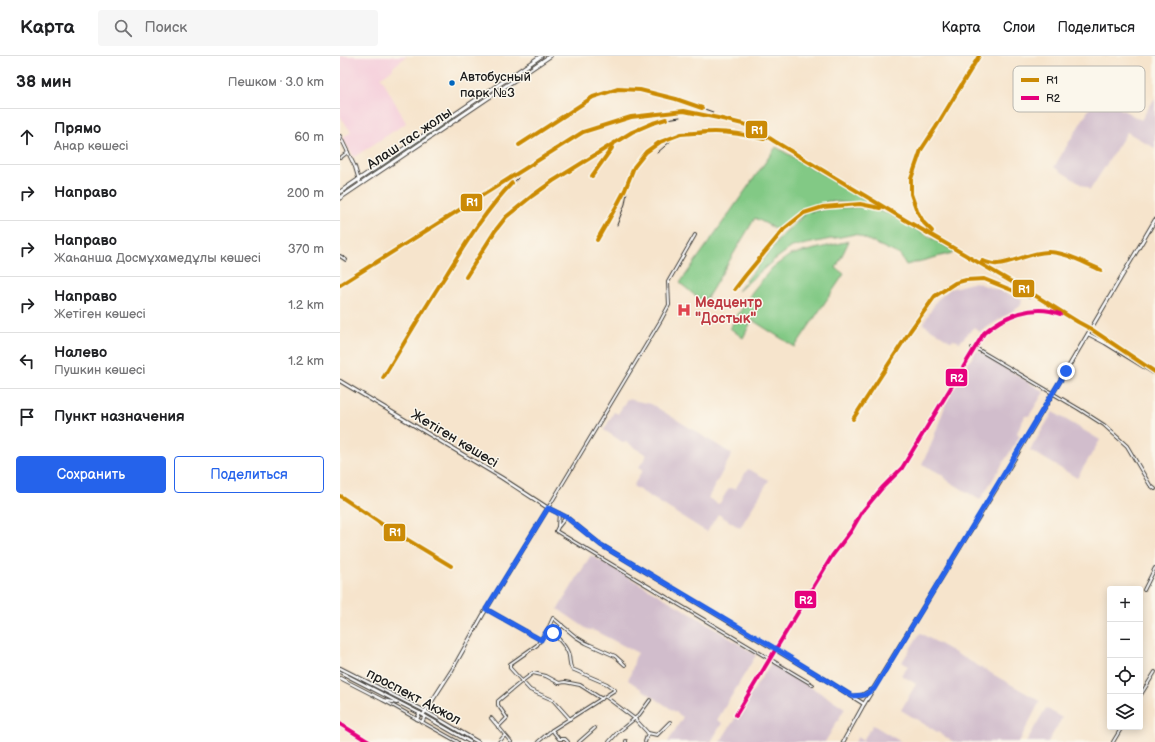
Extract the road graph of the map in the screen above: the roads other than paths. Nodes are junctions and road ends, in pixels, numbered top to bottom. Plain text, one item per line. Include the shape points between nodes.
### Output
1 (541, 56) edge
2 (550, 56) edge
3 (458, 113) junction
4 (461, 117) junction
5 (340, 136) edge
6 (348, 152) junction
7 (340, 158) edge
8 (359, 180) junction
9 (360, 185) junction
10 (340, 192) edge
11 (340, 198) edge
12 (1155, 220) edge
13 (695, 235) dead end
14 (340, 256) edge
15 (346, 260) dead end
16 (1088, 334) junction
17 (972, 348) dead end
18 (1155, 374) edge
19 (340, 382) edge
20 (1052, 394) junction
21 (1155, 489) edge
22 (548, 508) junction
23 (559, 513) junction
24 (566, 517) junction
25 (558, 527) junction
26 (1155, 568) edge
27 (1144, 590) dead end
28 (486, 609) junction
29 (562, 625) junction
30 (548, 629) junction
31 (553, 633) junction
32 (541, 640) junction
33 (625, 665) dead end
34 (340, 668) edge
35 (340, 672) edge
36 (1155, 672) edge
37 (340, 678) edge
38 (521, 682) junction
39 (813, 686) dead end
40 (874, 689) junction
41 (1141, 694) edge
42 (605, 696) junction
43 (852, 696) junction
44 (602, 699) junction
45 (383, 700) junction
46 (650, 700) dead end
47 (401, 703) junction
48 (864, 704) junction
49 (425, 711) junction
50 (423, 715) junction
51 (492, 718) dead end
52 (417, 719) junction
53 (570, 719) junction
54 (635, 719) junction
55 (422, 722) junction
56 (670, 722) dead end
57 (498, 727) junction
58 (595, 728) dead end
59 (552, 730) junction
60 (1120, 730) edge
61 (648, 734) junction
62 (505, 735) junction
63 (458, 742) edge
64 (470, 742) edge
65 (478, 742) edge
66 (499, 742) edge
67 (511, 742) edge
68 (538, 742) edge
69 (568, 742) edge
70 (580, 742) edge
71 (609, 742) edge
72 (645, 742) edge
73 (843, 742) edge
74 (1113, 742) edge

1 - 3 main road, Алаш тас жолы
2 - 4 main road, Алаш тас жолы
3 - 4 main road
3 - 8 main road, Алаш тас жолы
4 - 9 main road, Алаш тас жолы
5 - 6 street
6 - 7 street
6 - 8 street
8 - 9 street
8 - 10 main road, Алаш тас жолы
9 - 11 main road, Алаш тас жолы
12 - 16 main road
13 - 22 street via 668,282 669,305 661,320
14 - 15 street
16 - 18 street
16 - 20 main road
17 - 20 street
19 - 22 main road, Жетіген көшесі
20 - 21 street via 1104,425 1127,446
20 - 40 main road
22 - 23 main road, Жетіген көшесі
22 - 28 main road
23 - 24 main road, Жетіген көшесі
23 - 25 street
24 - 25 street
24 - 43 main road, Жетіген көшесі via 601,545
25 - 39 street via 556,531
26 - 27 street
28 - 32 street
28 - 49 main road via 452,670
29 - 30 street via 553,618
29 - 31 street
29 - 33 street via 586,643 615,656
30 - 31 street
30 - 32 street
31 - 42 street via 568,653 572,669 615,690
32 - 38 street via 510,664 510,668
34 - 49 main road, проспект Акжол
35 - 47 main road, проспект Акжол
36 - 41 street
37 - 45 street
38 - 44 street via 534,673 559,683 580,685
38 - 53 street via 533,692 550,698
38 - 57 street via 498,701 507,718
40 - 43 main road via 864,695
40 - 48 main road
42 - 44 street
42 - 54 street
43 - 48 main road, Жетіген көшесі
44 - 53 street
45 - 47 street
45 - 52 street
46 - 54 street
47 - 50 main road, проспект Акжол
48 - 73 main road
49 - 50 main road
49 - 65 main road, проспект Акжол
50 - 52 main road
50 - 55 main road
50 - 64 main road, проспект Акжол
51 - 57 street
52 - 55 street
53 - 59 street
54 - 61 street
54 - 71 street
55 - 63 street
56 - 61 street via 656,735
57 - 62 street
58 - 70 street
59 - 68 street
59 - 69 street via 559,739 565,738
60 - 74 street
61 - 72 street
62 - 66 street
62 - 67 street

